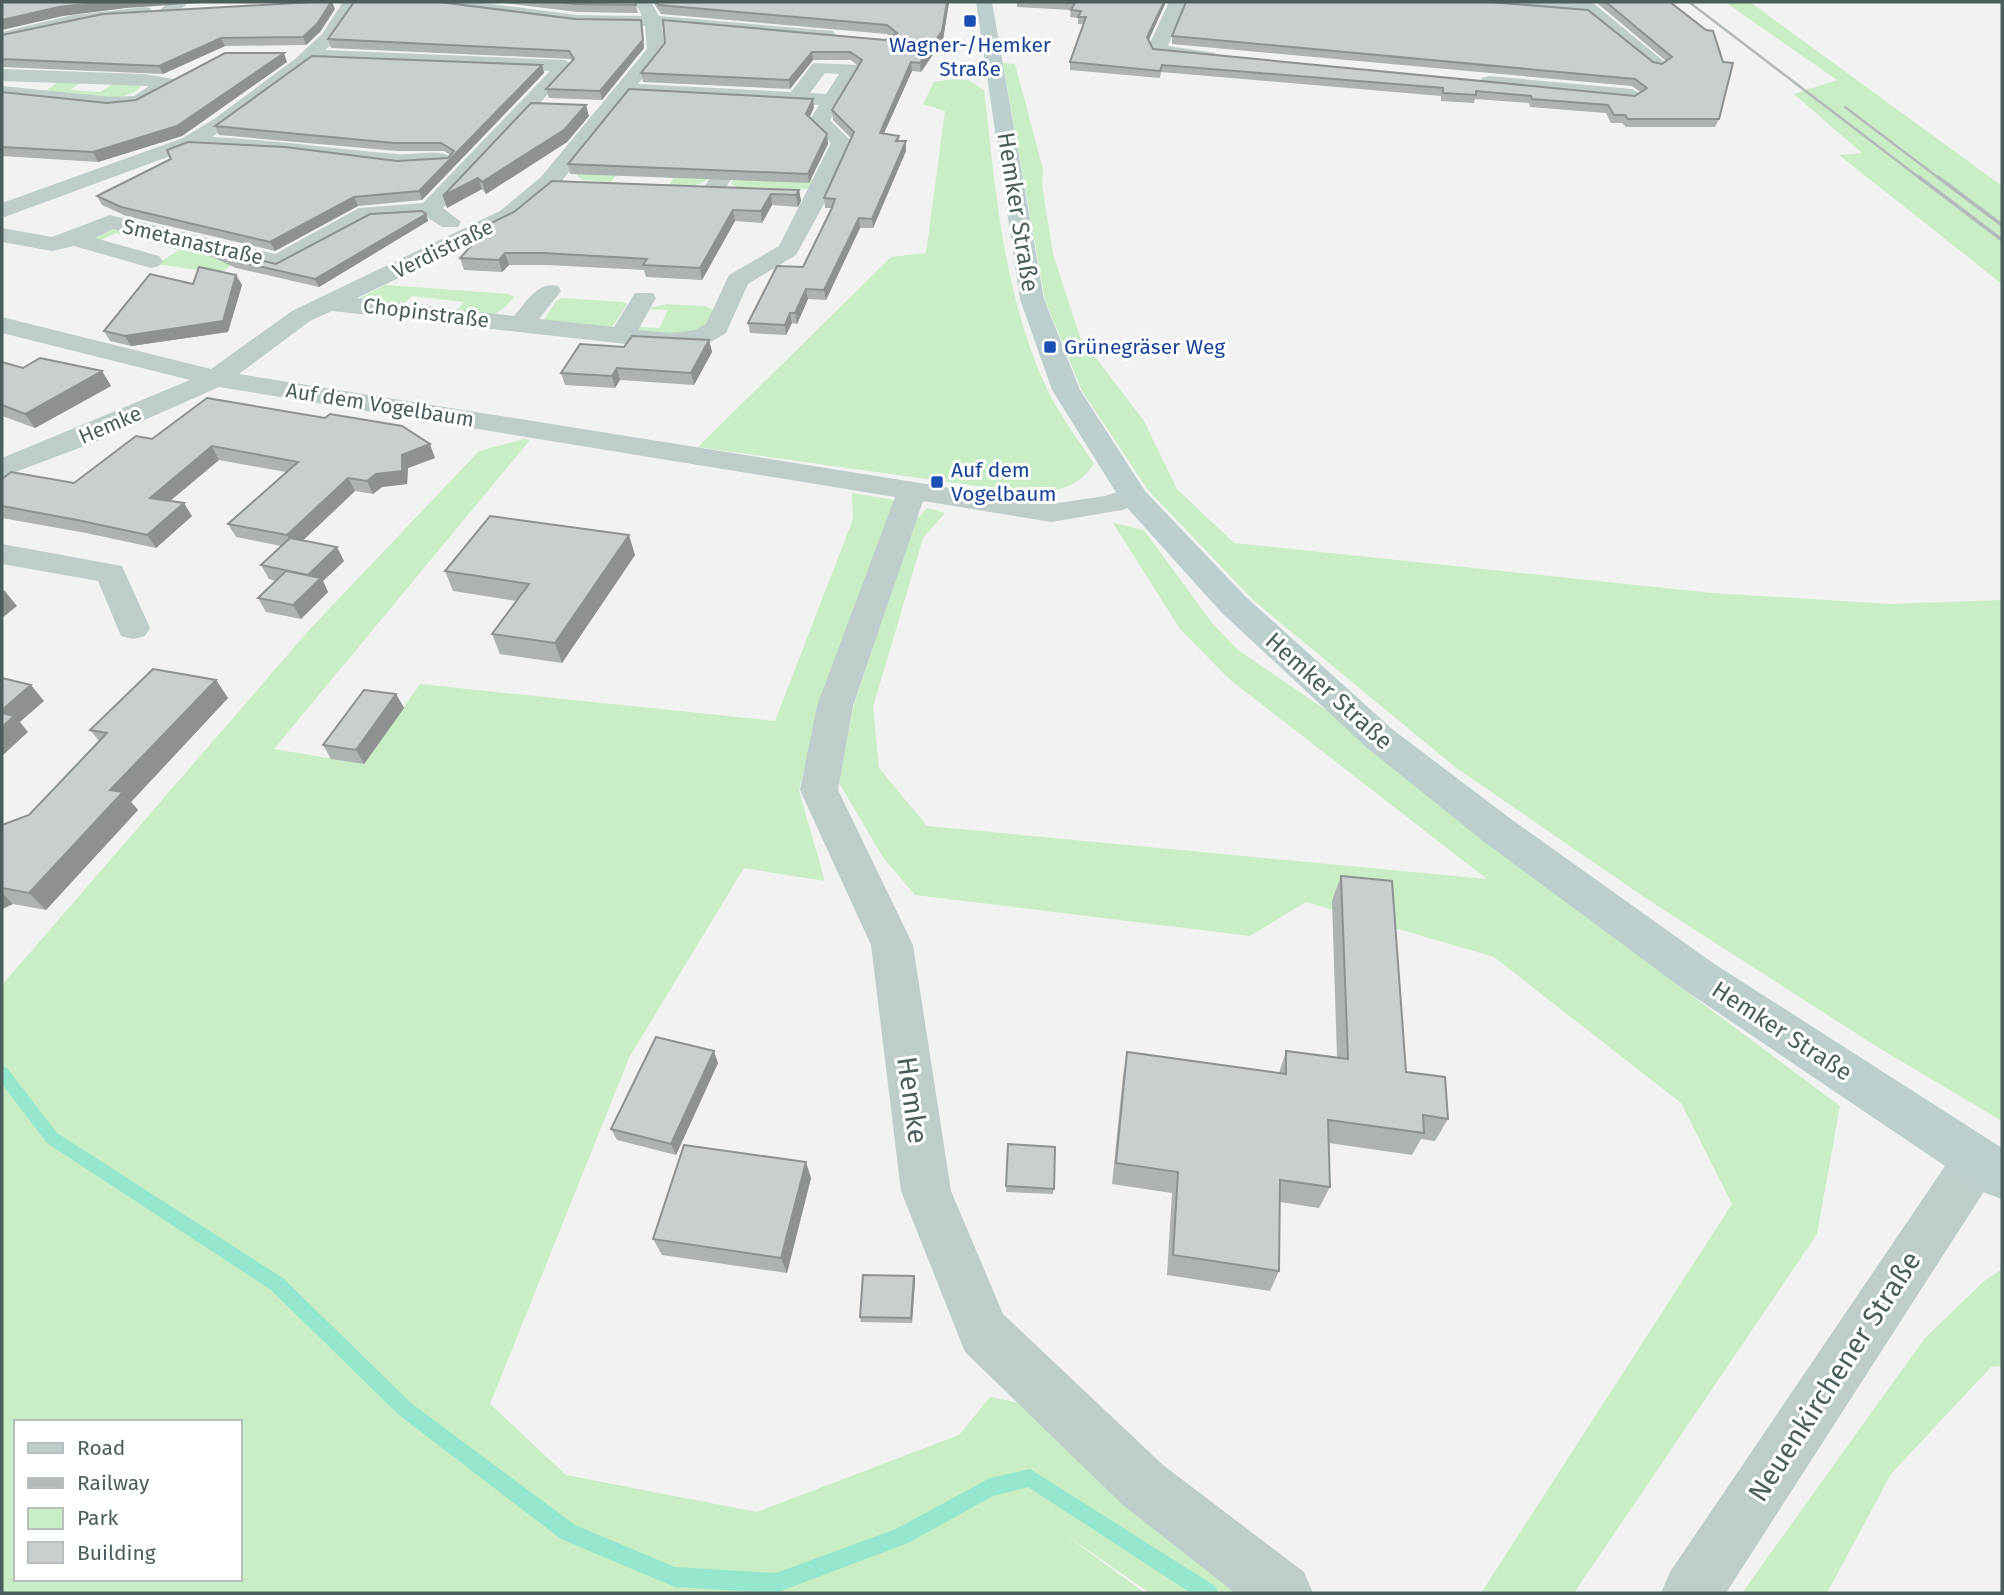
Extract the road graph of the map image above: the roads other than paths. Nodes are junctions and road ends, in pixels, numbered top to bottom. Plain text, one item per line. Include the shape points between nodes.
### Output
1 (351, 2) edge
2 (439, 2) edge
3 (984, 2) edge
4 (1177, 2) edge
5 (1488, 2) edge
6 (501, 4) edge
7 (1586, 6) edge
8 (180, 7) edge
9 (47, 9) edge
10 (648, 12) edge
11 (73, 20) junction
12 (2, 37) edge
13 (847, 37) edge
14 (288, 53) edge
15 (311, 54) junction
16 (871, 56) edge
17 (1233, 60) edge
18 (1658, 64) edge
19 (851, 69) junction
20 (2, 75) edge
21 (186, 76) edge
22 (57, 78) junction
23 (1467, 80) edge
24 (167, 83) junction
25 (627, 89) junction
26 (2, 92) edge
27 (28, 94) junction
28 (1632, 95) edge
29 (796, 98) junction
30 (829, 100) junction
31 (528, 106) junction
32 (555, 107) edge
33 (583, 108) edge
34 (610, 109) junction
35 (221, 123) junction
36 (299, 128) edge
37 (369, 140) edge
38 (190, 142) junction
39 (352, 154) junction
40 (444, 160) edge
41 (726, 170) edge
42 (549, 182) junction
43 (576, 183) edge
44 (687, 188) edge
45 (714, 189) junction
46 (740, 190) edge
47 (793, 192) edge
48 (819, 193) junction
49 (429, 209) junction
50 (2, 211) edge
51 (2, 235) edge
52 (472, 236) junction
53 (74, 239) junction
54 (151, 261) dead end
55 (549, 291) dead end
56 (645, 298) dead end
57 (331, 303) junction
58 (522, 324) junction
59 (2, 325) edge
60 (621, 336) junction
61 (216, 378) junction
62 (2, 468) edge
63 (912, 491) junction
64 (1133, 496) junction
65 (2, 554) edge
66 (133, 628) dead end
67 (1990, 1168) edge
68 (1283, 1593) edge
69 (1691, 1593) edge

1 - 15 street via 329,37
2 - 6 street
3 - 64 main road, Hemker Straße via 1032,299 1066,390
4 - 17 street via 1158,45 1161,51
5 - 7 street
6 - 10 street via 577,20
7 - 18 street
8 - 11 street
9 - 11 street
10 - 13 street via 674,20
10 - 25 street, Verdistraße via 656,50
11 - 12 street
14 - 15 street
15 - 31 street via 565,66
15 - 35 street
16 - 19 street
19 - 29 street via 820,67
19 - 30 street
20 - 22 street
21 - 24 street
22 - 24 street
22 - 27 street
23 - 28 street
24 - 27 street via 130,102
25 - 29 street
25 - 34 street, Verdistraße
26 - 27 street
29 - 30 street
30 - 48 street, Chopinstraße via 819,121 842,142
31 - 32 street
31 - 49 street
33 - 34 street
34 - 42 street, Verdistraße
35 - 36 street
35 - 38 street
37 - 39 street
38 - 39 street
38 - 50 street
39 - 40 street via 400,161
41 - 45 street
42 - 43 street
42 - 52 street, Verdistraße via 508,216
44 - 45 street
45 - 46 street
47 - 48 street
48 - 60 street, Chopinstraße via 788,250 738,280 717,328 702,337 671,341
49 - 52 street
49 - 53 street, Smetanastraße via 367,213 278,262 110,222
51 - 53 street, Smetanastraße via 52,244
52 - 57 street, Verdistraße
53 - 54 street, Smetanastraße
55 - 58 street, Chopinstraße
56 - 60 street
57 - 58 street, Chopinstraße
57 - 61 street, Verdistraße via 301,316
58 - 60 street, Chopinstraße
59 - 61 street, Auf dem Vogelbaum
61 - 62 street, Hemke
61 - 63 street, Auf dem Vogelbaum
63 - 64 street, Auf dem Vogelbaum via 1051,513
63 - 68 street, Hemke via 835,706 819,790 892,945 926,1191 984,1333 1143,1485
64 - 67 main road, Hemker Straße via 1233,604 1379,738 1698,976
65 - 66 street via 111,572
67 - 69 street, Neuenkirchener Straße

